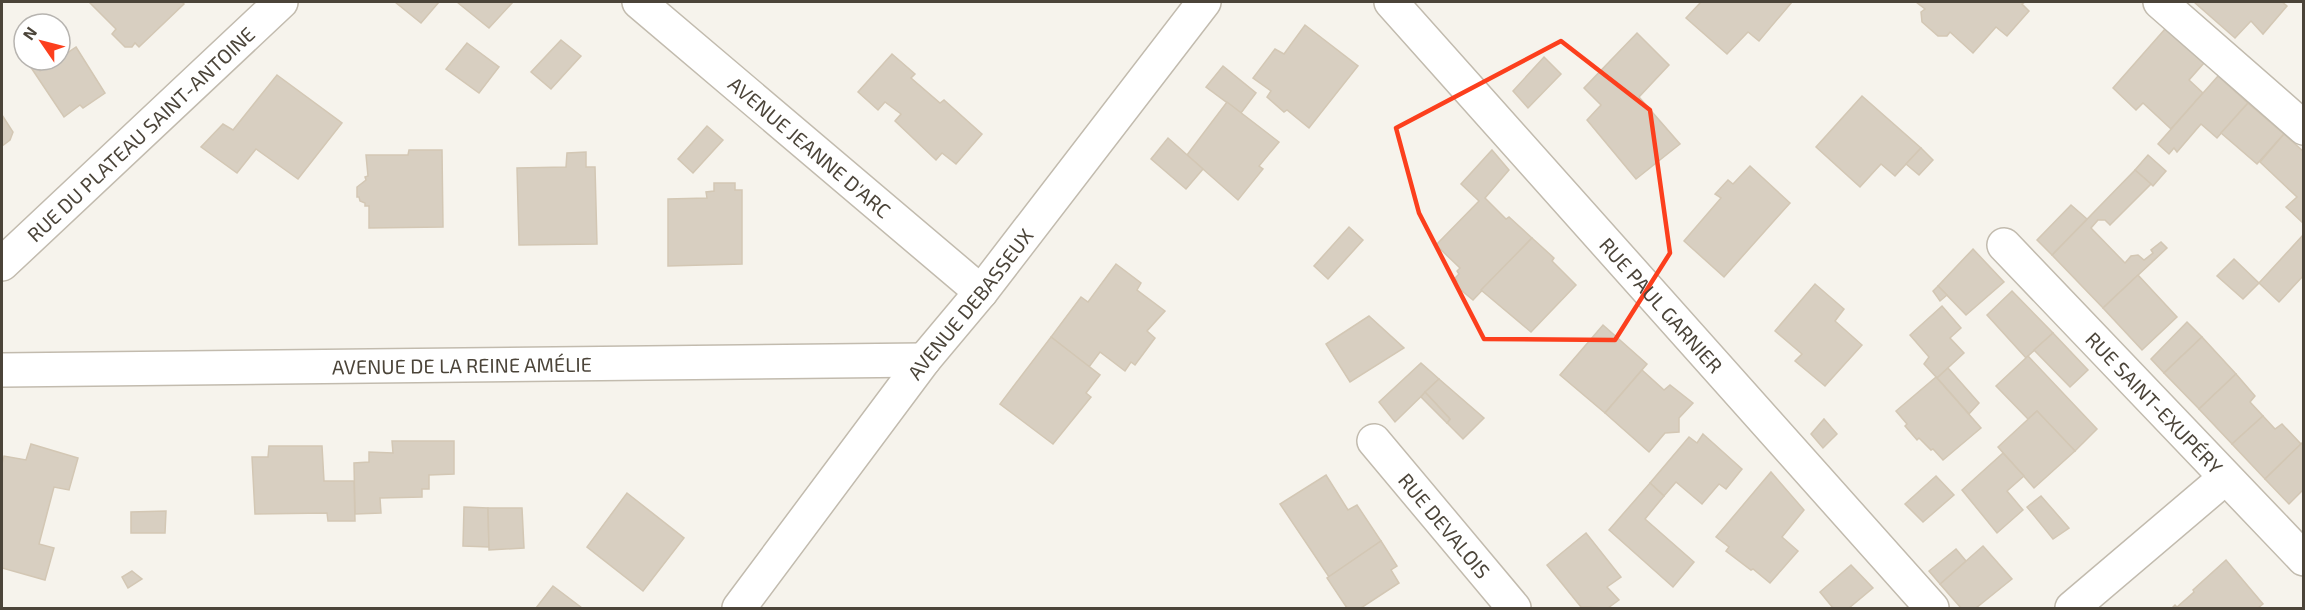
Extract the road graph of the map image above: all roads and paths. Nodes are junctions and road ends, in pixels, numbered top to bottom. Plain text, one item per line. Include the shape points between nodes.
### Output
1 (281, 2) edge
2 (639, 2) edge
3 (1203, 2) edge
4 (1390, 2) edge
5 (2160, 2) edge
6 (2304, 128) edge
7 (2004, 245) dead end
8 (2, 264) edge
9 (981, 292) junction
10 (924, 360) junction
11 (2, 370) edge
12 (1374, 441) dead end
13 (2225, 478) junction
14 (2304, 559) edge
15 (739, 609) edge
16 (1514, 609) edge
17 (1932, 609) edge
18 (2072, 609) edge

1 - 8 street, RUE DU PLATEAU SAINT-ANTOINE
2 - 9 street, AVENUE JEANNE D'ARC
3 - 9 street, AVENUE DEBASSEUX
4 - 17 street, RUE PAUL GARNIER
5 - 6 street
7 - 13 street, RUE SAINT-EXUPÉRY
9 - 10 street, AVENUE DEBASSEUX
10 - 11 street, AVENUE DE LA REINE AMÉLIE
10 - 15 street, AVENUE DEBASSEUX
12 - 16 street, RUE DEVALOIS
13 - 14 street, RUE SAINT-EXUPÉRY
13 - 18 street

